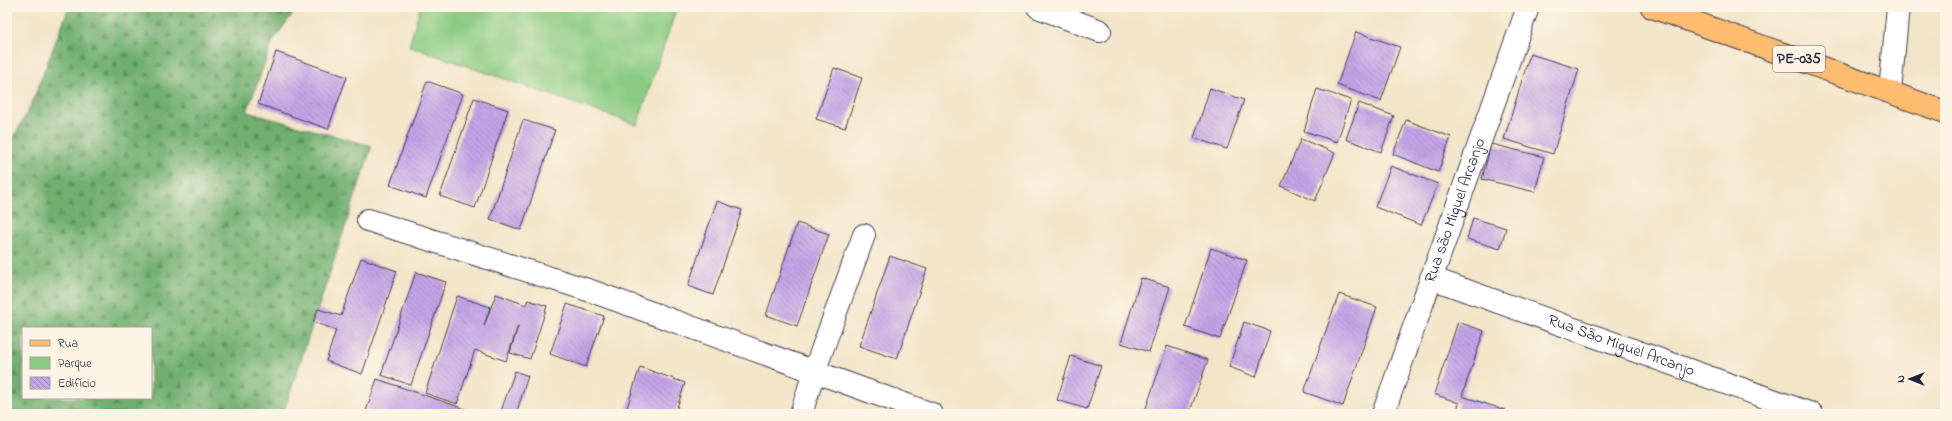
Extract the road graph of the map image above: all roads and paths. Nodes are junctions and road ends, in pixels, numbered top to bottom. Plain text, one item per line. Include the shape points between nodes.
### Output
1 (1038, 7) edge
2 (1528, 7) edge
3 (1652, 7) edge
4 (1898, 7) edge
5 (1100, 30) dead end
6 (1890, 91) junction
7 (1945, 112) edge
8 (368, 220) dead end
9 (864, 234) dead end
10 (1431, 278) junction
11 (814, 372) junction
12 (801, 414) edge
13 (932, 414) edge
14 (1383, 414) edge
15 (1812, 414) edge

1 - 5 street
2 - 10 street, Rua são Miguel Arcanjo
3 - 6 main road, PE-035
4 - 6 street
6 - 7 main road, PE-035
8 - 11 street via 591,291
9 - 11 street
10 - 14 street, Rua são Miguel Arcanjo
10 - 15 street, Rua São Miguel Arcanjo
11 - 12 street
11 - 13 street

